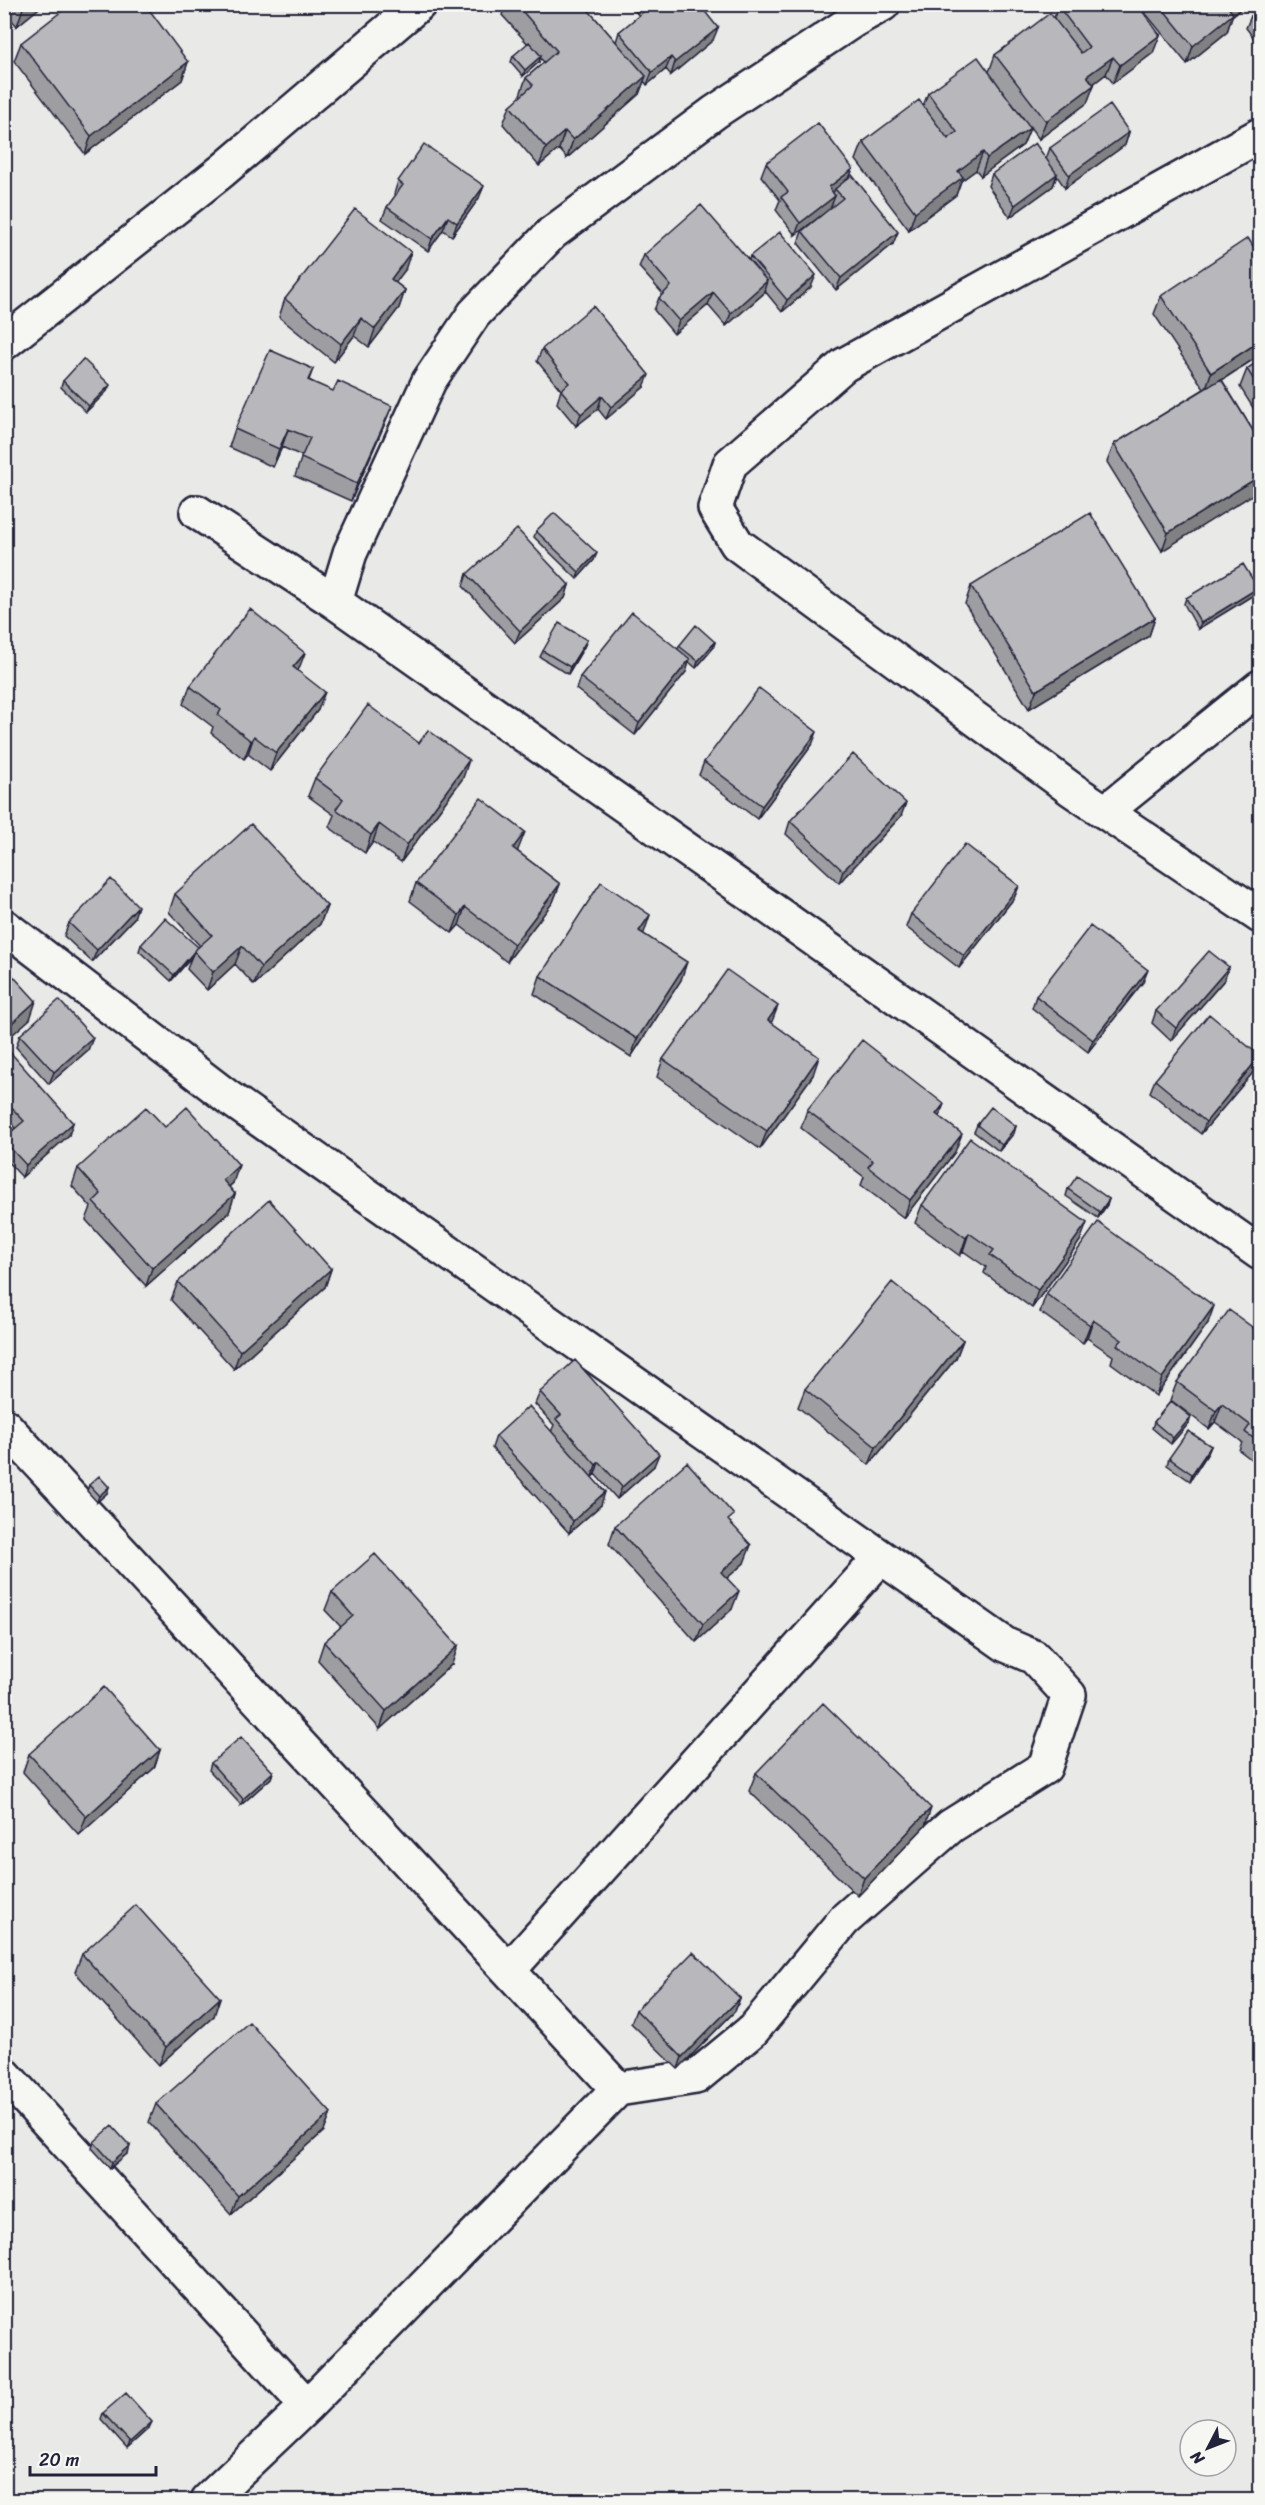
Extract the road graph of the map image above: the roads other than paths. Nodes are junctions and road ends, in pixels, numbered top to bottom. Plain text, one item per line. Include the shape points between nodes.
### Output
1 (419, 4) edge
2 (883, 4) edge
3 (1260, 135) edge
4 (4, 343) edge
5 (196, 512) dead end
6 (335, 602) junction
7 (1260, 687) edge
8 (1105, 812) junction
9 (1260, 916) edge
10 (4, 926) edge
11 (1260, 1253) edge
12 (4, 1425) edge
13 (881, 1557) junction
14 (509, 1970) junction
15 (4, 2074) edge
16 (618, 2089) junction
17 (307, 2406) junction
18 (208, 2500) edge

1 - 4 street via 222,171
2 - 6 street via 716,112 552,233 474,314 429,381 350,553
3 - 8 street via 844,365 730,464 715,508 736,544
5 - 6 street
6 - 11 street
7 - 8 street
8 - 9 street
10 - 13 street via 229,1098
12 - 14 street
13 - 14 street
13 - 16 street via 1006,1645 1034,1657 1069,1695 1045,1767 951,1826 844,1920 753,2030 696,2077
14 - 16 street
15 - 17 street
16 - 17 street
17 - 18 street

